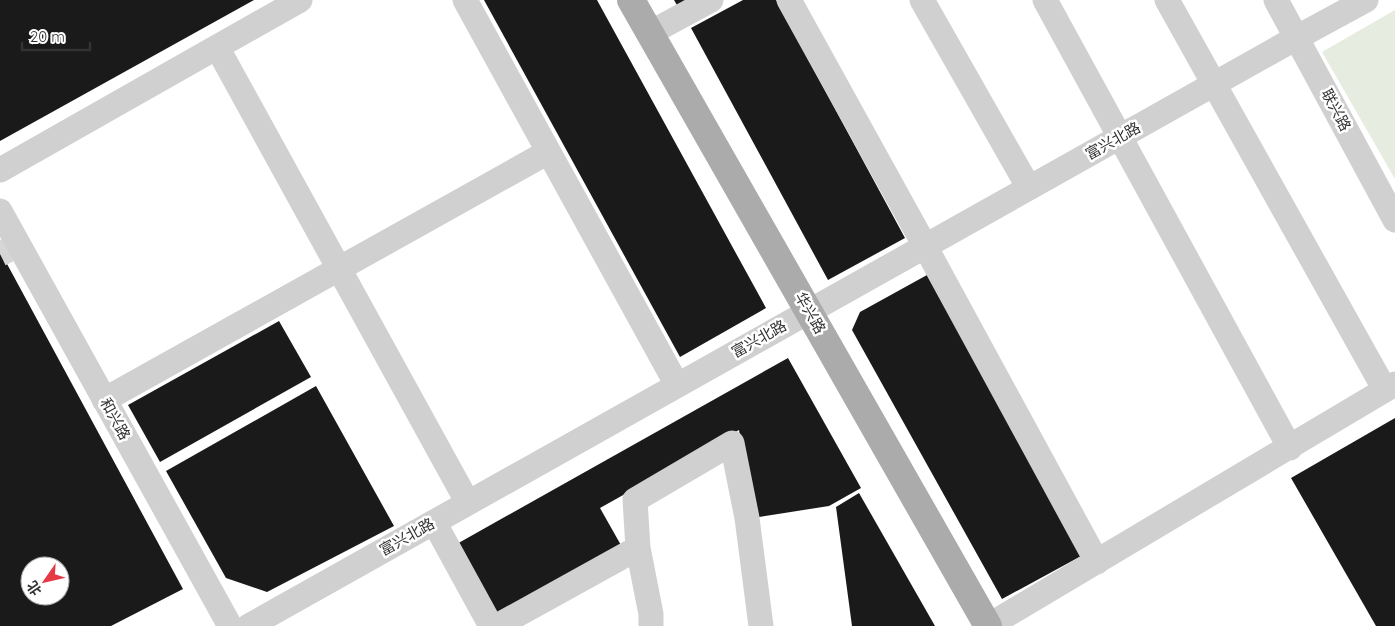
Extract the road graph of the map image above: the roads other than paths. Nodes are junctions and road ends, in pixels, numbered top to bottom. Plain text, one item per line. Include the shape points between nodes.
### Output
1 (300, 0) edge
2 (465, 0) edge
3 (631, 0) edge
4 (711, 0) edge
5 (789, 0) edge
6 (922, 0) edge
7 (1045, 0) edge
8 (1167, 0) edge
9 (1276, 0) edge
10 (1366, 0) edge
11 (650, 33) junction
12 (1296, 38) junction
13 (218, 47) junction
14 (1214, 84) junction
15 (1120, 136) junction
16 (548, 152) junction
17 (0, 170) edge
18 (1029, 188) junction
19 (0, 211) edge
20 (1395, 220) edge
21 (925, 246) junction
22 (339, 269) junction
23 (808, 311) junction
24 (677, 385) junction
25 (1390, 387) edge
26 (104, 400) junction
27 (1290, 448) junction
28 (468, 503) junction
29 (434, 522) junction
30 (638, 548) junction
31 (1097, 562) junction
32 (644, 622) edge
33 (230, 626) edge
34 (249, 626) edge
35 (491, 626) edge
36 (497, 626) edge
37 (761, 626) edge
38 (988, 626) edge

1 - 13 street
2 - 16 street
3 - 11 main road, 华兴路
4 - 11 street
5 - 21 street
6 - 18 street
7 - 15 street
8 - 14 street
9 - 12 street, 联兴路
10 - 12 street, 富兴北路
11 - 23 main road, 华兴路
12 - 14 street, 富兴北路
12 - 20 street, 联兴路
13 - 17 street
13 - 22 street
14 - 15 street, 富兴北路
14 - 25 street
15 - 18 street, 富兴北路
15 - 27 street
16 - 22 street
16 - 24 street
18 - 21 street, 富兴北路
19 - 26 street, 和兴路 via 13,247
21 - 23 street, 富兴北路
21 - 31 street
22 - 26 street
22 - 28 street
23 - 24 street, 富兴北路
23 - 38 main road, 华兴路
24 - 28 street, 富兴北路
25 - 27 street
26 - 33 street, 和兴路
27 - 31 street
28 - 29 street, 富兴北路
29 - 34 street, 富兴北路
29 - 35 street
30 - 32 street
30 - 36 street
30 - 37 street via 634,500 732,443 747,518
31 - 38 street

